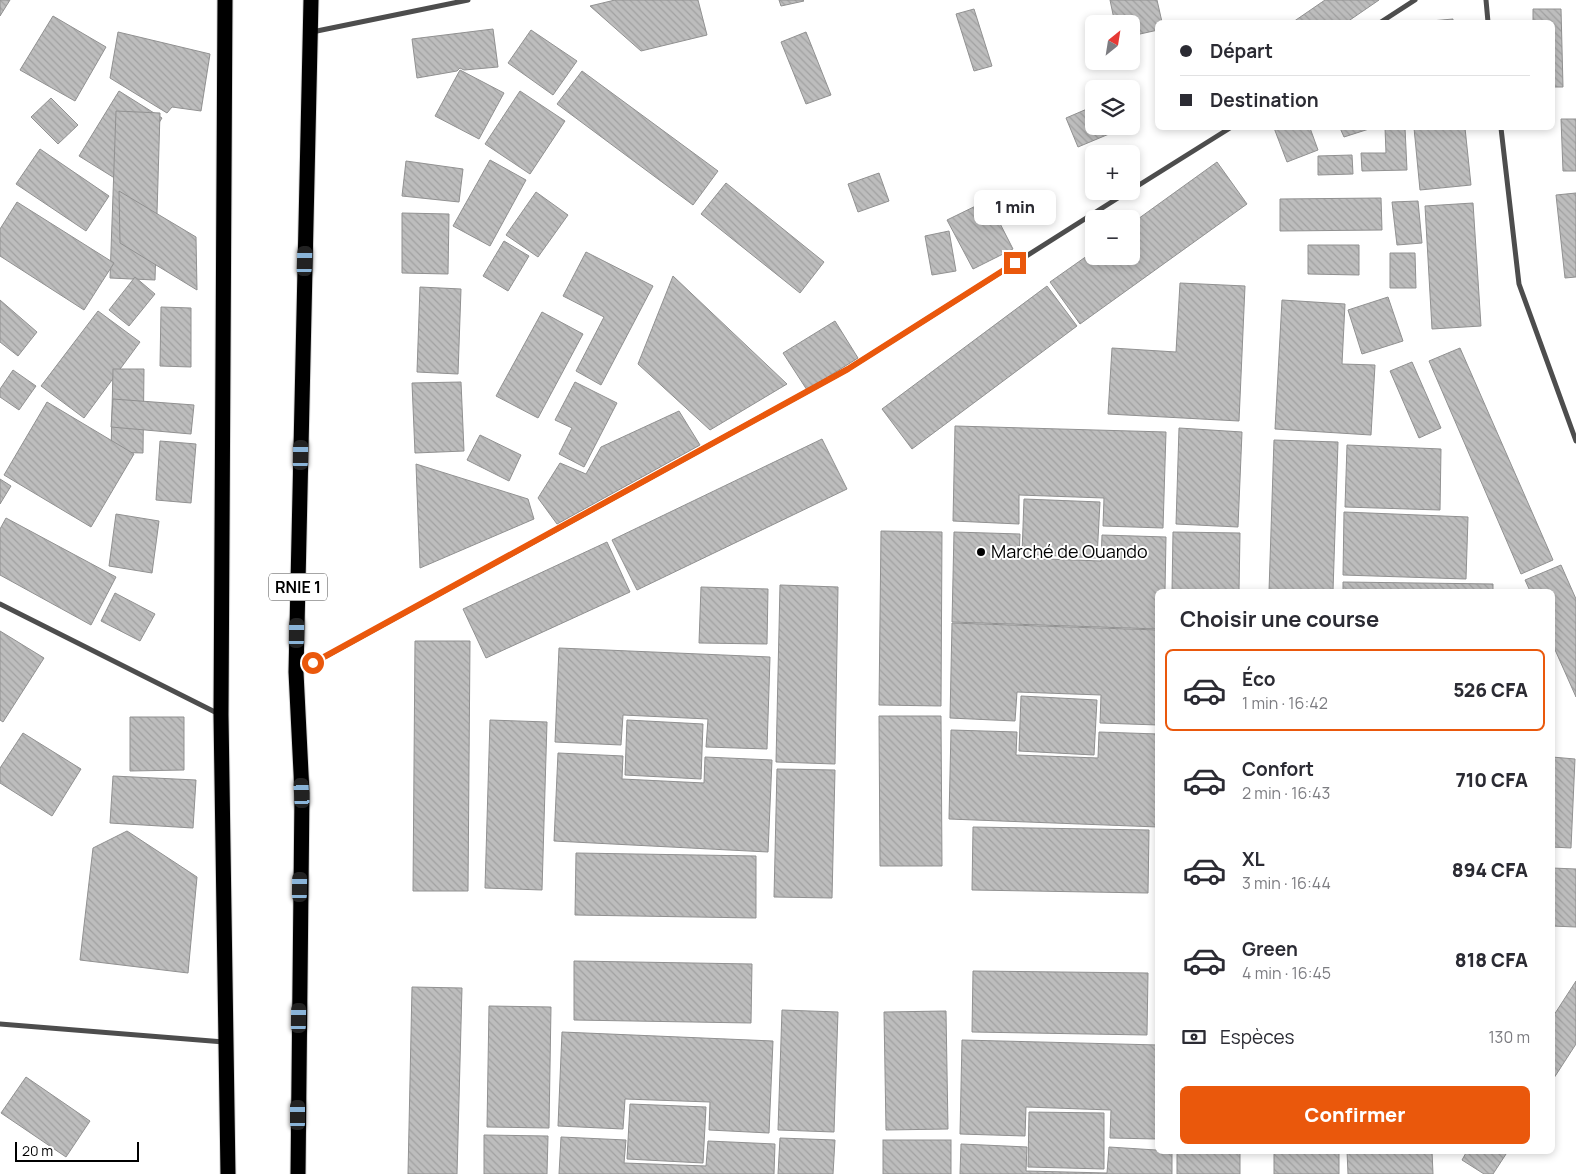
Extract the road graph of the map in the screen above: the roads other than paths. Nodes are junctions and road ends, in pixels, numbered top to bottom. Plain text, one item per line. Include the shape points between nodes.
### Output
1 (225, 0) edge
2 (311, 0) edge
3 (468, 0) edge
4 (1416, 0) edge
5 (1486, 0) edge
6 (1384, 20) edge
7 (1488, 20) edge
8 (311, 32) junction
9 (1227, 130) edge
10 (1501, 130) edge
11 (1140, 185) edge
12 (1116, 200) edge
13 (1576, 441) edge
14 (0, 604) edge
15 (296, 672) junction
16 (221, 715) junction
17 (0, 1024) edge
18 (226, 1042) junction
19 (228, 1174) edge
20 (298, 1174) edge

1 - 16 highway
2 - 8 highway, RNIE 1
3 - 8 street
4 - 6 street
5 - 7 street
8 - 15 highway, RNIE 1
9 - 11 street
10 - 13 street via 1519,284
12 - 15 street via 848,369
14 - 16 street
15 - 20 highway, RNIE 1 via 302,793
16 - 18 highway
17 - 18 street
18 - 19 highway

